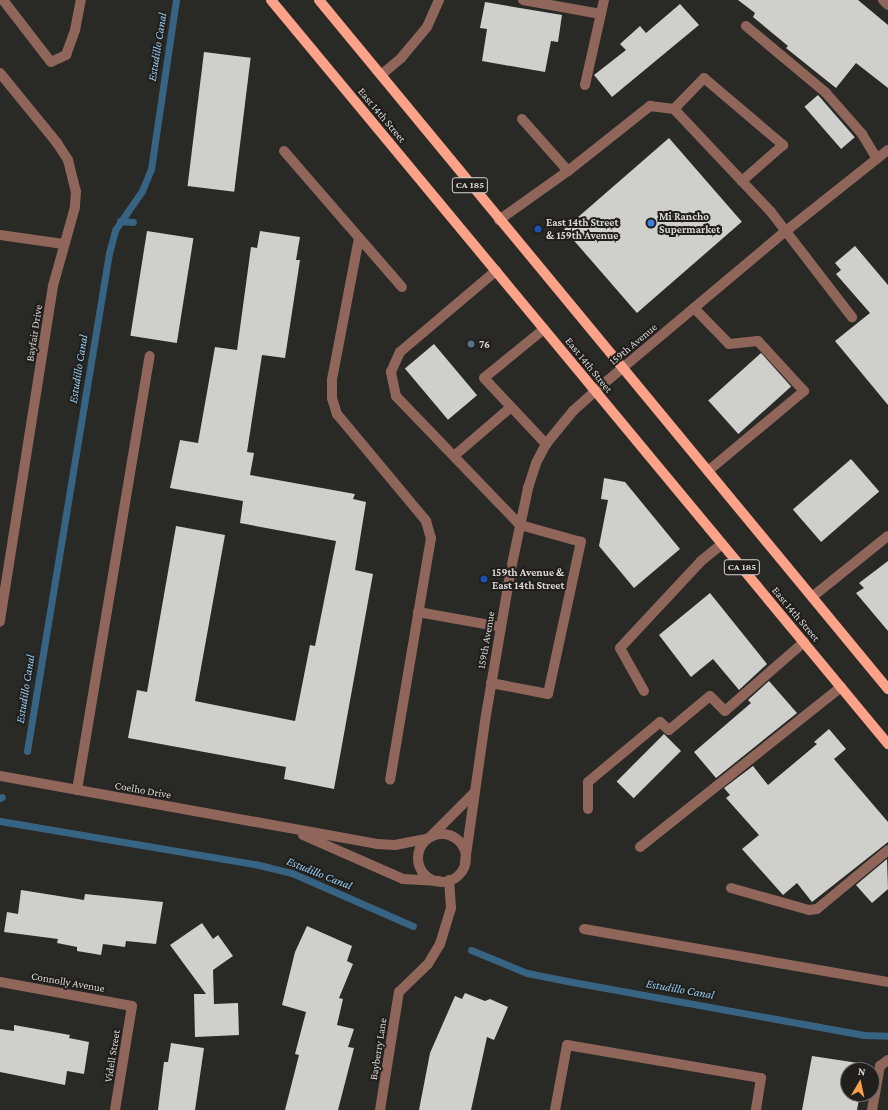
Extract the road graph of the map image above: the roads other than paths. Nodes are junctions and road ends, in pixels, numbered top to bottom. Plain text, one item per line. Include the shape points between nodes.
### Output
1 (3, 0) edge
2 (81, 0) edge
3 (271, 0) edge
4 (319, 0) edge
5 (439, 0) edge
6 (523, 0) edge
7 (604, 0) edge
8 (883, 0) edge
9 (888, 5) edge
10 (601, 14) junction
11 (746, 26) dead end
12 (0, 73) edge
13 (381, 75) junction
14 (585, 85) dead end
15 (674, 109) junction
16 (522, 119) dead end
17 (888, 150) edge
18 (284, 151) dead end
19 (877, 159) junction
20 (568, 171) junction
21 (742, 181) junction
22 (499, 220) junction
23 (786, 231) junction
24 (0, 235) edge
25 (360, 238) junction
26 (63, 244) junction
27 (496, 271) junction
28 (402, 287) dead end
29 (694, 308) junction
30 (852, 317) dead end
31 (544, 329) junction
32 (150, 356) dead end
33 (622, 368) junction
34 (595, 391) junction
35 (510, 408) junction
36 (546, 444) junction
37 (454, 456) junction
38 (708, 471) junction
39 (520, 525) junction
40 (888, 536) edge
41 (722, 544) junction
42 (812, 597) junction
43 (418, 612) junction
44 (0, 622) edge
45 (501, 627) junction
46 (804, 642) junction
47 (491, 683) junction
48 (841, 686) junction
49 (888, 689) edge
50 (644, 691) dead end
51 (888, 744) edge
52 (0, 776) edge
53 (390, 780) dead end
54 (77, 790) junction
55 (475, 792) junction
56 (588, 809) dead end
57 (282, 827) junction
58 (429, 837) junction
59 (640, 847) dead end
60 (888, 850) edge
61 (465, 862) junction
62 (444, 881) junction
63 (731, 888) dead end
64 (584, 929) dead end
65 (0, 982) edge
66 (888, 982) edge
67 (132, 1006) joint
68 (888, 1060) edge
69 (115, 1110) edge
70 (380, 1110) edge
71 (554, 1110) edge
72 (756, 1110) edge
73 (872, 1110) edge

1 - 2 street via 51,62 66,55 75,30
3 - 27 main road, East 14th Street / CA 185
4 - 13 main road, East 14th Street / CA 185
5 - 13 street via 427,27 401,58
6 - 10 street
7 - 10 street
8 - 9 street
10 - 14 street
11 - 19 street via 826,93 862,134
12 - 26 street, Bayfair Drive via 68,160 76,190 75,207
13 - 22 main road, East 14th Street / CA 185
15 - 20 street via 650,106
15 - 21 street
15 - 21 street via 704,78 784,145
16 - 20 street
17 - 19 street, 159th Avenue
18 - 25 street
19 - 23 street, 159th Avenue
20 - 22 street
21 - 23 street
22 - 33 main road, East 14th Street / CA 185
23 - 29 street, 159th Avenue
23 - 30 street
24 - 26 street
25 - 28 street
25 - 43 street via 332,380 332,398 337,414 426,521 431,538
26 - 44 street, Bayfair Drive via 53,286
27 - 31 main road, East 14th Street / CA 185
27 - 37 street via 400,352 391,372 396,396
29 - 33 street, 159th Avenue
29 - 38 street via 729,344 758,341 804,391
31 - 34 main road, East 14th Street / CA 185
31 - 35 street via 484,378
32 - 54 street
33 - 34 street, 159th Avenue
33 - 38 main road, East 14th Street / CA 185
34 - 36 street, 159th Avenue via 563,422
34 - 41 main road, East 14th Street / CA 185
35 - 36 street
35 - 37 street
36 - 39 street, 159th Avenue via 536,463
37 - 39 street
38 - 42 main road, East 14th Street / CA 185
39 - 45 street, 159th Avenue
39 - 47 street via 581,542 548,694
40 - 42 street
41 - 46 main road, East 14th Street / CA 185
41 - 50 street via 701,561 620,648
42 - 49 main road, East 14th Street / CA 185
43 - 45 street
43 - 53 street
45 - 47 street, 159th Avenue
46 - 48 main road, East 14th Street / CA 185
46 - 56 street via 724,712 710,696 669,730 660,722 588,782
47 - 55 street, 159th Avenue
48 - 51 main road, East 14th Street / CA 185
48 - 59 street
52 - 54 street, Coelho Drive
54 - 57 street, Coelho Drive
55 - 58 street
55 - 61 street, 159th Avenue
57 - 58 street, Coelho Drive via 377,844 395,845
57 - 62 street, Coelho Drive via 403,879
58 - 61 street via 443,834 458,840 465,854
58 - 62 street via 418,852 418,860 425,874
60 - 63 street via 817,909 809,910
61 - 62 street via 458,875
62 - 70 street, Bayberry Lane via 451,908 440,944 428,964 399,992
64 - 66 street
65 - 67 street, Connolly Avenue
67 - 69 street, Videll Street
68 - 73 street via 880,1066
71 - 72 street via 567,1045 761,1078

